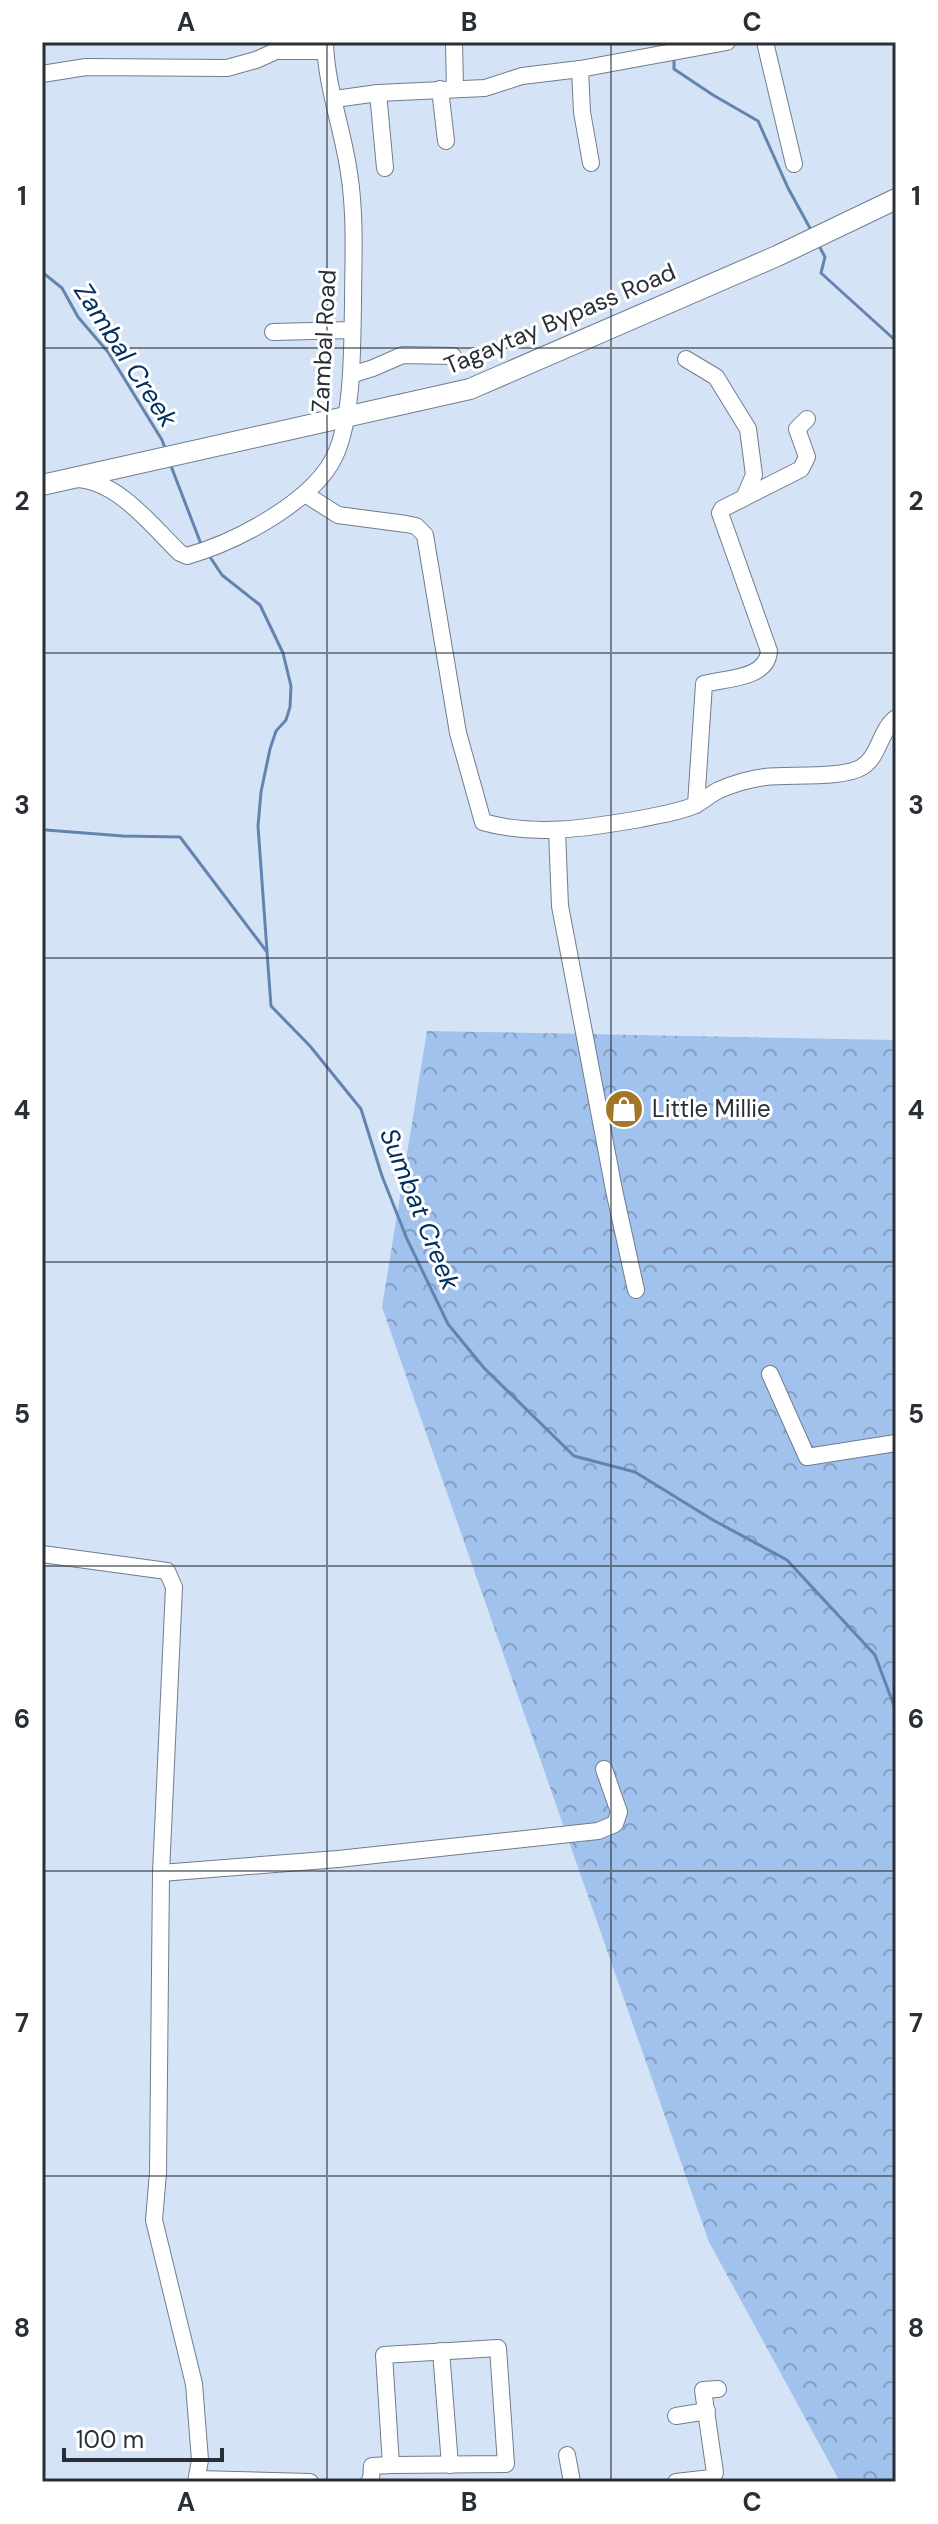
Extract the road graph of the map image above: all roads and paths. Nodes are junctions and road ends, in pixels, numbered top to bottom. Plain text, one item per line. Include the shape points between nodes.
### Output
1 (454, 42) edge
2 (727, 42) edge
3 (765, 42) edge
4 (325, 47) edge
5 (580, 69) junction
6 (42, 74) edge
7 (447, 88) junction
8 (378, 93) junction
9 (335, 99) junction
10 (446, 141) dead end
11 (591, 163) dead end
12 (794, 164) dead end
13 (385, 168) dead end
14 (896, 199) edge
15 (352, 330) junction
16 (273, 332) dead end
17 (453, 356) dead end
18 (686, 359) dead end
19 (351, 375) junction
20 (345, 416) junction
21 (807, 419) dead end
22 (64, 479) junction
23 (42, 485) edge
24 (305, 494) junction
25 (744, 498) junction
26 (896, 718) edge
27 (696, 805) junction
28 (557, 831) junction
29 (636, 1290) dead end
30 (770, 1374) dead end
31 (896, 1443) edge
32 (42, 1554) edge
33 (604, 1769) dead end
34 (161, 1873) junction
35 (441, 2351) junction
36 (718, 2389) dead end
37 (707, 2411) junction
38 (676, 2416) dead end
39 (567, 2455) dead end
40 (391, 2465) junction
41 (450, 2465) junction
42 (197, 2480) edge
43 (310, 2482) edge
44 (369, 2482) edge
45 (572, 2482) edge
46 (676, 2482) edge

1 - 7 street
2 - 5 street
3 - 12 street
4 - 6 street via 276,51 227,68 86,67
4 - 9 street, Zambal Road
5 - 7 street via 522,76 492,87
5 - 11 street
7 - 8 street
7 - 10 street
8 - 9 street
8 - 13 street
9 - 15 street, Zambal Road via 353,211
14 - 20 main road, Tagaytay Bypass Road via 470,389
15 - 16 street
15 - 19 street, Zambal Road
17 - 19 street via 403,355
18 - 25 street via 716,377 748,429 754,475
19 - 20 street, Zambal Road
20 - 22 main road, Tagaytay Bypass Road
20 - 24 street, Zambal Road via 334,459
21 - 25 street via 797,429 805,464
22 - 23 main road, Tagaytay Bypass Road
22 - 24 street, Zambal Road via 101,484 187,556 277,515
24 - 28 street via 338,515 422,530 458,733 483,822
25 - 27 street via 722,509 720,517 748,586 768,662 759,672 704,684
26 - 27 street via 867,764 858,769 745,781
27 - 28 street
28 - 29 street via 560,906
30 - 31 street via 807,1457
32 - 34 street via 167,1571 172,1578
33 - 34 street via 619,1818 598,1831
34 - 42 street via 154,2220 194,2384
35 - 40 street via 384,2355
35 - 41 street
35 - 41 street via 491,2347 499,2354 506,2464
36 - 37 street via 703,2390
37 - 38 street
37 - 46 street via 715,2473
39 - 45 street
40 - 41 street
40 - 44 street via 372,2466
42 - 43 street

